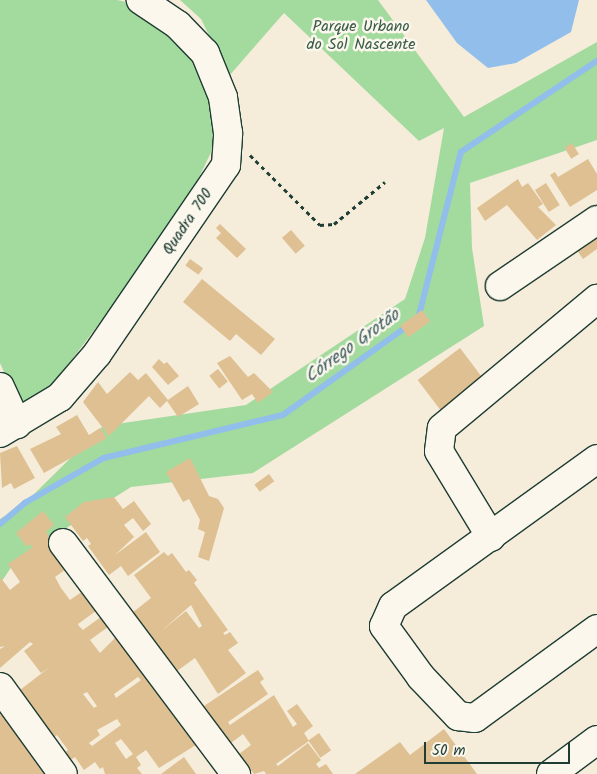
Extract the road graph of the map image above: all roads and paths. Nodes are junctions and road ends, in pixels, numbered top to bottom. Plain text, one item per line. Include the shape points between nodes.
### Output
1 (141, 0) edge
2 (228, 133) junction
3 (385, 182) dead end
4 (597, 220) edge
5 (500, 286) dead end
6 (597, 299) edge
7 (0, 387) edge
8 (8, 428) edge
9 (597, 459) edge
10 (491, 537) junction
11 (63, 543) dead end
12 (597, 629) edge
13 (0, 688) edge
14 (597, 740) edge
15 (63, 774) edge
16 (236, 774) edge
17 (551, 774) edge

1 - 2 street, Quadra 700 via 178,24 205,53 223,97
2 - 3 path via 320,225 334,224
2 - 8 street, Quadra 700 via 226,165 97,354 60,397
4 - 5 street
6 - 10 street via 442,428 439,451
7 - 8 street, Quadra 700
9 - 10 street
10 - 12 street via 393,606 384,626 421,677 458,716 475,718
11 - 16 street
13 - 15 street
14 - 17 street

